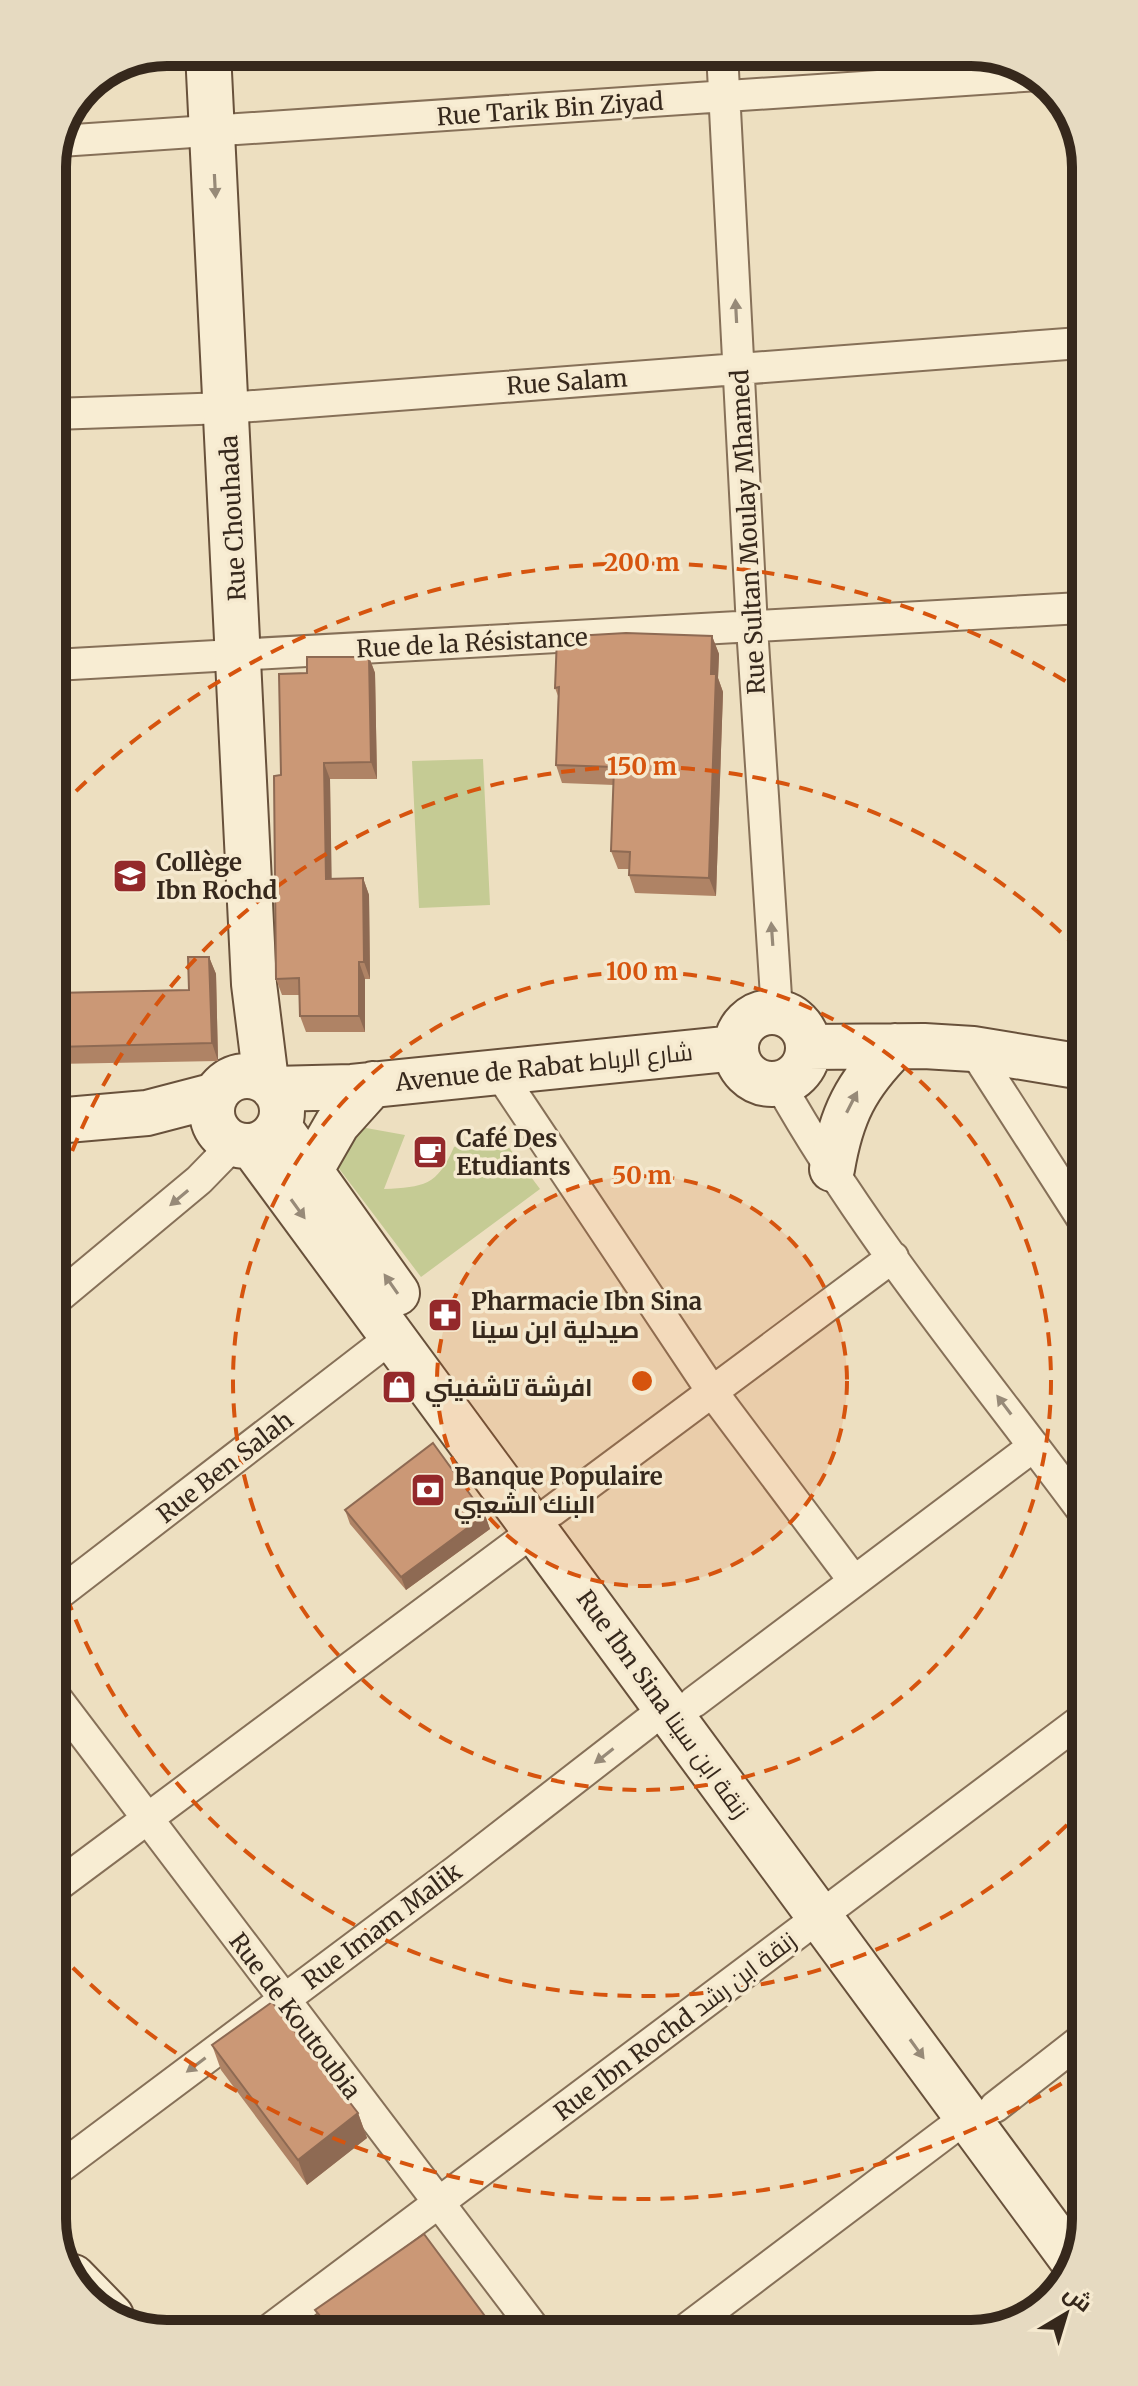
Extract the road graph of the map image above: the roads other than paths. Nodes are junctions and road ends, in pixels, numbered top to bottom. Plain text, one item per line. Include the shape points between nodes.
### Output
1 (209, 66) edge
2 (723, 66) edge
3 (1016, 77) edge
4 (724, 97) junction
5 (212, 132) junction
6 (70, 140) edge
7 (1072, 344) edge
8 (739, 369) junction
9 (227, 408) junction
10 (66, 414) edge
11 (1072, 609) edge
12 (752, 627) junction
13 (240, 656) junction
14 (66, 664) edge
15 (777, 1012) junction
16 (895, 1046) junction
17 (808, 1047) junction
18 (736, 1048) junction
19 (973, 1049) junction
20 (1072, 1065) edge
21 (498, 1071) junction
22 (779, 1083) junction
23 (363, 1085) junction
24 (250, 1112) junction
25 (66, 1120) edge
26 (832, 1169) junction
27 (310, 1171) junction
28 (1072, 1203) edge
29 (893, 1257) junction
30 (66, 1291) edge
31 (392, 1337) junction
32 (713, 1393) junction
33 (1034, 1446) junction
34 (1072, 1497) edge
35 (544, 1521) junction
36 (854, 1581) junction
37 (66, 1588) edge
38 (680, 1705) junction
39 (66, 1711) edge
40 (1072, 1727) edge
41 (148, 1818) junction
42 (66, 1879) edge
43 (831, 1909) junction
44 (283, 2000) junction
45 (1072, 2046) edge
46 (981, 2112) junction
47 (66, 2163) edge
48 (438, 2204) junction
49 (1072, 2213) edge
50 (1067, 2251) edge
51 (282, 2320) edge
52 (528, 2320) edge
53 (699, 2320) edge

1 - 5 street, Rue Chouhada
2 - 4 street, Rue Sultan Moulay Mhamed
3 - 4 street, Rue Tarik Bin Ziyad
4 - 5 street, Rue Tarik Bin Ziyad
8 -> 4 street, Rue Sultan Moulay Mhamed
5 - 6 street, Rue Tarik Bin Ziyad
5 -> 9 street, Rue Chouhada
7 - 8 street, Rue Salam
8 - 9 street, Rue Salam
8 - 12 street, Rue Sultan Moulay Mhamed
9 - 10 street, Rue Salam
9 - 13 street, Rue Chouhada
11 - 12 street, Rue de la Résistance
12 - 13 street, Rue de la Résistance
15 -> 12 street, Rue Sultan Moulay Mhamed
13 - 14 street, Rue de la Résistance
13 - 24 street, Rue Chouhada via 254,984
15 - 17 street via 799,1024
15 - 18 street via 765,1012 744,1025
16 - 17 street
16 - 19 street
26 -> 16 street via 850,1101
17 - 22 street via 800,1070
18 - 21 street, Avenue de Rabat شارع الرباط
18 - 22 street via 745,1071 755,1079
19 - 20 street
19 - 28 street
21 - 23 street, Avenue de Rabat شارع الرباط
21 - 32 street
22 - 26 street
23 - 24 street, Avenue de Rabat شارع الرباط
23 - 27 street
24 - 25 street, Avenue de Rabat شارع الرباط
24 - 27 street, Rue Ibn Sina زنقة ابن سينا
24 -> 30 street via 199,1180
24 -> 31 street, Rue Ibn Sina زنقة ابن سينا
26 - 29 street
35 -> 27 street, Rue Ibn Sina زنقة ابن سينا
29 - 32 street
33 -> 29 street
31 - 35 street, Rue Ibn Sina زنقة ابن سينا
31 - 37 street, Rue Ben Salah
32 - 35 street
32 - 36 street
33 - 34 street
33 - 36 street, Rue Imam Malik
35 - 38 street, Rue Ibn Sina زنقة ابن سينا
35 - 41 street
36 - 38 street, Rue Imam Malik
38 - 43 street, Rue Ibn Sina زنقة ابن سينا
38 -> 44 street, Rue Imam Malik
39 - 41 street, Rue de Koutoubia
40 - 43 street, Rue Ibn Rochd زنقة ابن رشد
41 - 42 street
41 - 44 street, Rue de Koutoubia
43 - 46 street, Rue Ibn Sina زنقة ابن سينا
43 - 48 street, Rue Ibn Rochd زنقة ابن رشد
44 -> 47 street, Rue Imam Malik
44 - 48 street, Rue de Koutoubia
45 - 46 street
46 - 49 street, Rue Ibn Sina زنقة ابن سينا
46 - 50 street, Rue Ibn Sina زنقة ابن سينا
46 - 53 street
48 - 51 street, Rue Ibn Rochd زنقة ابن رشد
48 - 52 street, Rue de Koutoubia

